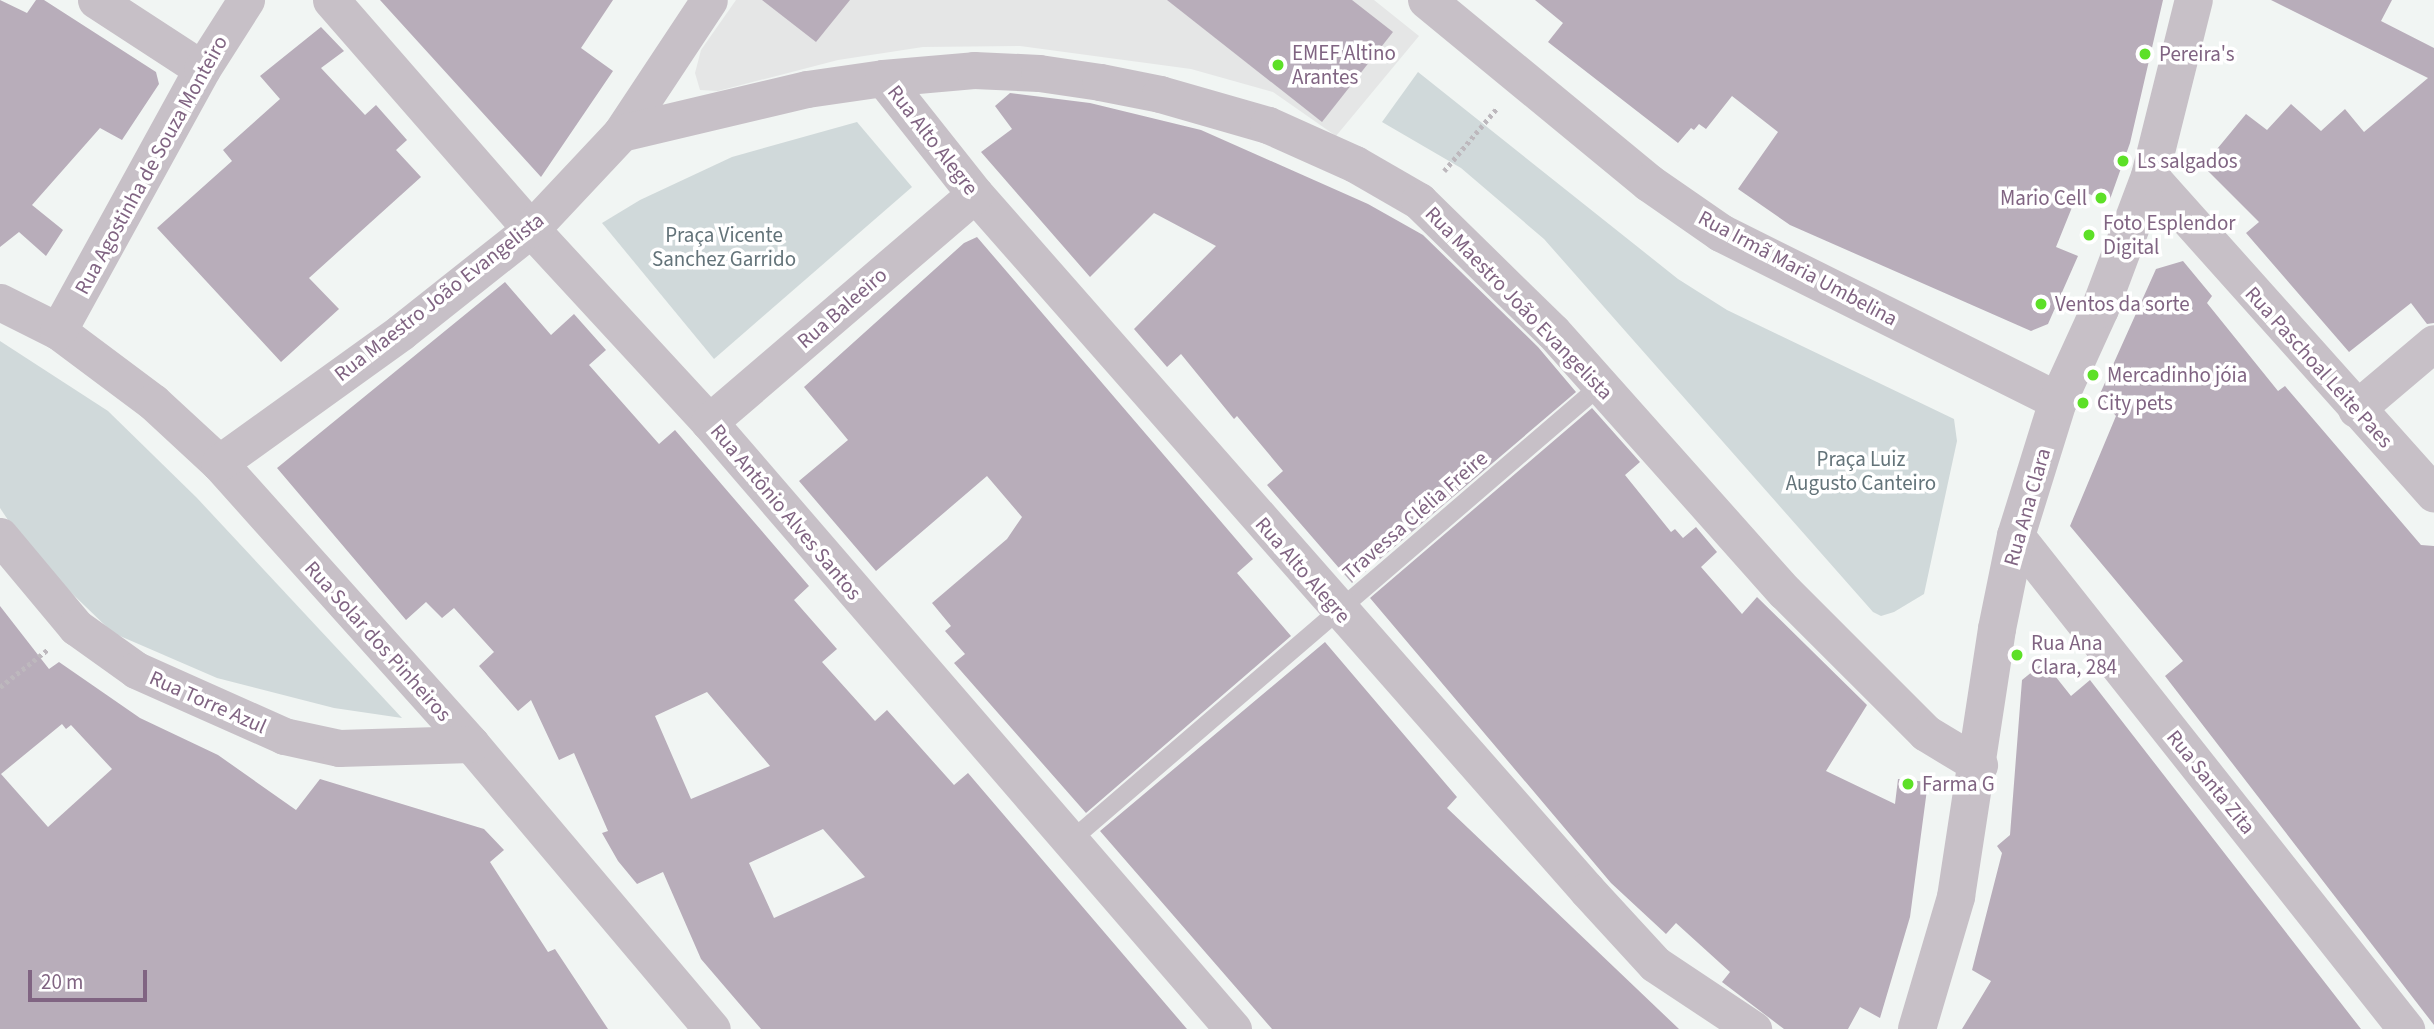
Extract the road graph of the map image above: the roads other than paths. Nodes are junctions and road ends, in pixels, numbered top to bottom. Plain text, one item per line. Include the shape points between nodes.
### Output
1 (96, 0) edge
2 (246, 0) edge
3 (331, 0) edge
4 (709, 0) edge
5 (1427, 0) edge
6 (2194, 0) edge
7 (202, 69) junction
8 (883, 78) junction
9 (621, 133) junction
10 (2150, 176) junction
11 (975, 194) junction
12 (531, 229) junction
13 (0, 302) edge
14 (58, 331) junction
15 (2434, 343) edge
16 (1601, 385) junction
17 (2058, 401) junction
18 (2356, 409) junction
19 (709, 422) junction
20 (219, 463) junction
21 (2434, 494) edge
22 (0, 536) edge
23 (2016, 536) junction
24 (1339, 611) junction
25 (471, 744) junction
26 (1979, 765) junction
27 (1068, 843) junction
28 (712, 1029) edge
29 (1233, 1029) edge
30 (1753, 1029) edge
31 (1917, 1029) edge
32 (2406, 1029) edge

1 - 7 street
2 - 7 street, Rua Agostinha de Souza Monteiro
3 - 12 street, Rua Antônio Alves Santos
4 - 9 street
5 - 17 street, Rua Irmã Maria Umbelina via 1649,183 1721,233
6 - 10 street, Rua Ana Clara
7 - 14 street, Rua Agostinha de Souza Monteiro
8 - 9 street, Rua Maestro João Evangelista via 807,89
8 - 11 street, Rua Alto Alegre
8 - 16 street, Rua Maestro João Evangelista via 974,70 1039,72 1160,94 1268,125 1355,163 1419,201 1477,254
9 - 12 street, Rua Maestro João Evangelista
10 - 17 street, Rua Ana Clara via 2100,309
10 - 18 street, Rua Paschoal Leite Paes
11 - 19 street, Rua Baleeiro
11 - 24 street, Rua Alto Alegre
12 - 19 street, Rua Antônio Alves Santos
12 - 20 street, Rua Maestro João Evangelista via 401,332
13 - 14 street, Rua Solar dos Pinheiros
14 - 20 street, Rua Solar dos Pinheiros via 153,402
15 - 18 street
16 - 24 lane, Travessa Clélia Freire
16 - 26 street, Rua Maestro João Evangelista via 1785,592 1926,733
17 - 23 street, Rua Ana Clara
18 - 21 street, Rua Paschoal Leite Paes
19 - 27 street, Rua Antônio Alves Santos
20 - 25 street, Rua Solar dos Pinheiros
22 - 25 street, Rua Torre Azul via 76,627 135,670 284,736 340,748
23 - 26 street, Rua Ana Clara via 1995,641
23 - 32 street, Rua Santa Zita
24 - 27 lane, Travessa Clélia Freire
24 - 30 street, Rua Alto Alegre via 1655,964
25 - 28 street, Rua Solar dos Pinheiros
26 - 31 street, Rua Ana Clara via 1956,897
27 - 29 street, Rua Antônio Alves Santos

